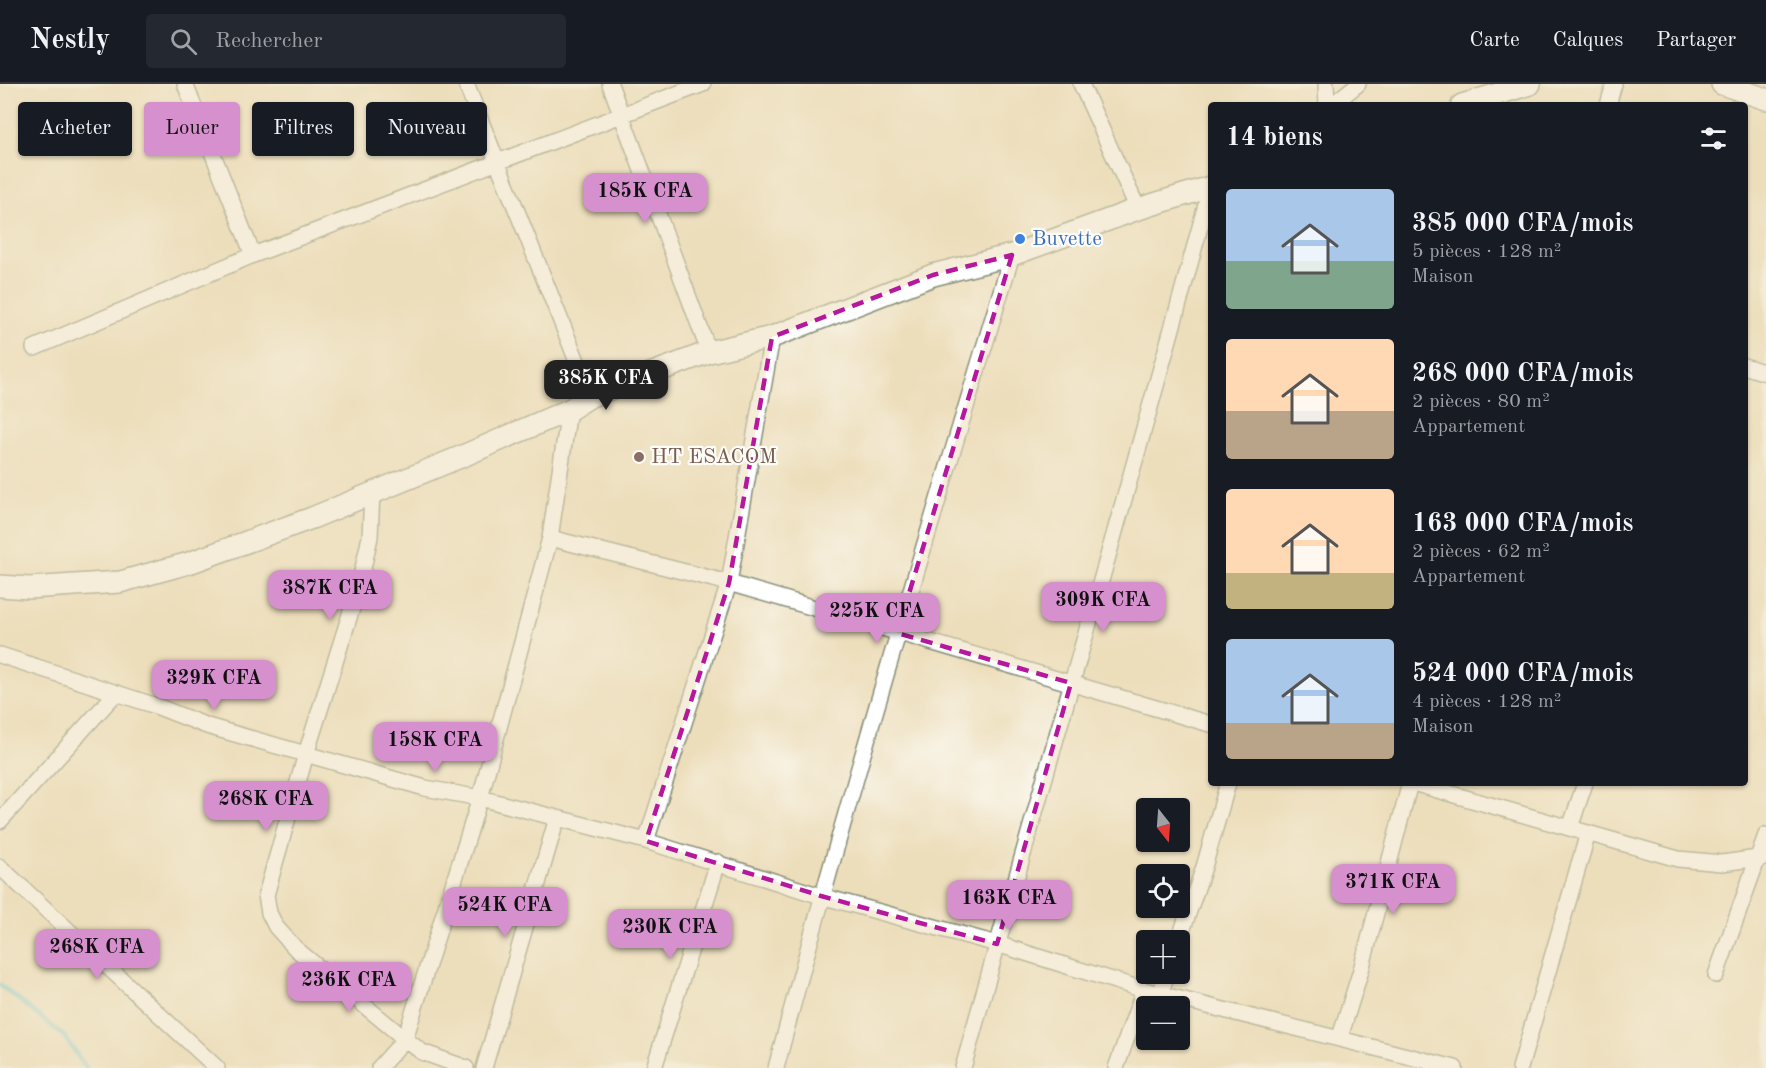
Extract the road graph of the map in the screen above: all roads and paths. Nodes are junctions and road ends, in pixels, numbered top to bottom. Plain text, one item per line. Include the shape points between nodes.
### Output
1 (185, 84) edge
2 (466, 84) edge
3 (610, 84) edge
4 (703, 84) edge
5 (1081, 84) edge
6 (1326, 84) edge
7 (1358, 84) edge
8 (1530, 84) edge
9 (1614, 84) edge
10 (1722, 84) edge
11 (1766, 99) edge
12 (1327, 102) edge
13 (1336, 102) edge
14 (1472, 102) edge
15 (1609, 102) edge
16 (622, 115) junction
17 (497, 162) junction
18 (1208, 190) edge
19 (1208, 196) edge
20 (1138, 209) junction
21 (253, 255) junction
22 (1012, 255) junction
23 (772, 337) junction
24 (34, 348) dead end
25 (710, 352) junction
26 (1748, 367) edge
27 (1766, 373) edge
28 (591, 396) junction
29 (569, 410) junction
30 (372, 492) junction
31 (550, 538) junction
32 (729, 583) junction
33 (0, 586) edge
34 (897, 633) junction
35 (0, 655) edge
36 (1071, 683) junction
37 (116, 693) junction
38 (1208, 723) edge
39 (306, 754) junction
40 (1227, 786) edge
41 (1411, 786) edge
42 (1423, 786) edge
43 (1584, 786) edge
44 (480, 798) junction
45 (557, 818) junction
46 (0, 821) edge
47 (1570, 828) junction
48 (1588, 833) junction
49 (1766, 835) edge
50 (645, 841) junction
51 (1763, 857) edge
52 (718, 862) junction
53 (0, 867) edge
54 (821, 896) junction
55 (1182, 930) edge
56 (997, 944) junction
57 (1716, 975) dead end
58 (1164, 984) edge
59 (1144, 990) junction
60 (1160, 994) junction
61 (1340, 1037) junction
62 (405, 1039) junction
63 (1417, 1063) edge
64 (217, 1068) edge
65 (379, 1068) edge
66 (466, 1068) edge
67 (484, 1068) edge
68 (654, 1068) edge
69 (776, 1068) edge
70 (963, 1068) edge
71 (1116, 1068) edge
72 (1455, 1068) edge
73 (1520, 1068) edge

1 - 21 street
2 - 17 street
3 - 16 street
4 - 16 street
5 - 20 street
6 - 12 street
7 - 13 street
8 - 14 street
9 - 15 street
10 - 11 street
16 - 17 street
16 - 25 street
17 - 21 street
17 - 28 street
18 - 20 street
19 - 36 street via 1142,444
20 - 22 street
21 - 24 street
22 - 23 street via 933,276
22 - 34 street
23 - 25 street
23 - 32 street
25 - 28 street
26 - 27 street
28 - 29 street
29 - 30 street
29 - 31 street
30 - 33 street via 189,562 120,582
30 - 39 street via 369,537 359,586
31 - 32 street
31 - 44 street
32 - 34 street
32 - 50 street
34 - 36 street
34 - 54 street
35 - 37 street
36 - 38 street
36 - 56 street
37 - 39 street via 207,726
37 - 46 street
39 - 44 street via 425,788
39 - 62 street via 266,895 268,913 296,949
40 - 55 street
41 - 61 street
42 - 47 street
43 - 47 street
44 - 45 street
44 - 62 street
45 - 50 street
45 - 67 street
47 - 48 street
48 - 51 street via 1678,859 1722,863
48 - 73 street
49 - 51 street
50 - 52 street
51 - 57 street
52 - 54 street
52 - 68 street
53 - 64 street
54 - 56 street
54 - 69 street
56 - 59 street
56 - 70 street
58 - 60 street
59 - 60 street
59 - 71 street
60 - 61 street
61 - 63 street
62 - 65 street
62 - 66 street via 422,1052
63 - 72 street

